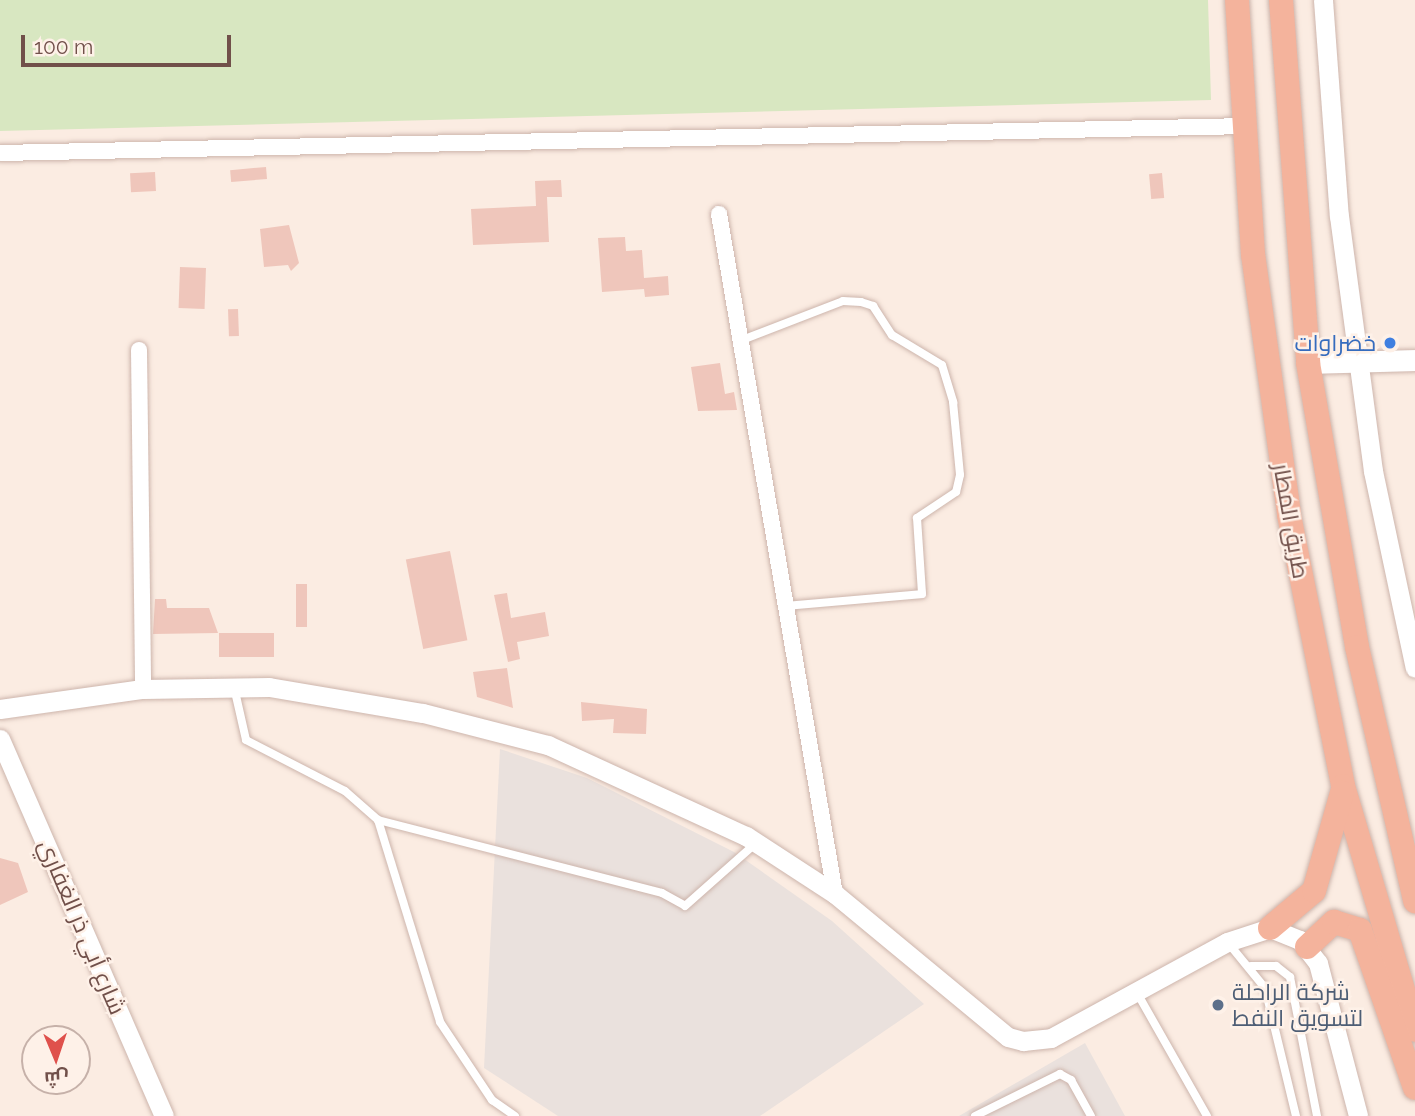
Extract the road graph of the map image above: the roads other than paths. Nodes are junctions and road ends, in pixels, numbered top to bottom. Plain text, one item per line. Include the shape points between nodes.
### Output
1 (1237, 0) edge
2 (1281, 0) edge
3 (1324, 0) edge
4 (1244, 126) junction
5 (0, 153) edge
6 (719, 214) dead end
7 (742, 340) junction
8 (139, 350) dead end
9 (1415, 360) edge
10 (1359, 361) junction
11 (1308, 362) junction
12 (784, 606) junction
13 (1415, 668) edge
14 (234, 687) junction
15 (143, 689) junction
16 (0, 709) edge
17 (0, 739) edge
18 (1343, 786) junction
19 (378, 820) junction
20 (756, 843) junction
21 (835, 894) junction
22 (1415, 901) edge
23 (1270, 928) junction
24 (1227, 942) junction
25 (1307, 947) junction
26 (1251, 966) junction
27 (1136, 991) junction
28 (1415, 1030) edge
29 (1415, 1088) edge
30 (164, 1116) edge
31 (515, 1116) edge
32 (975, 1116) edge
33 (1091, 1116) edge
34 (1207, 1116) edge
35 (1296, 1116) edge
36 (1317, 1116) edge
37 (1358, 1116) edge

1 - 4 highway, طريق المطار
2 - 11 highway, طريق المطار
3 - 10 street via 1333,154
4 - 5 street
4 - 18 highway, طريق المطار via 1253,254 1289,515
6 - 7 street
7 - 12 street
7 - 12 lane via 843,301 861,302 873,306 892,335 942,365 953,402 960,475 956,492 918,518 922,594
8 - 15 street
9 - 10 main road
10 - 11 main road
10 - 13 street via 1374,471
11 - 22 highway, طريق المطار via 1357,647
12 - 21 street
14 - 15 street
14 - 19 lane via 246,740 345,791
14 - 20 street via 423,713 548,745 693,807
15 - 16 street
17 - 30 street, شارع أبي ذر الغفاري
18 - 23 highway via 1314,891
18 - 28 highway, طريق المطار
19 - 20 lane via 663,892 685,905
19 - 31 lane via 440,1022 492,1100
20 - 21 street
21 - 27 street via 1008,1037 1051,1038
23 - 24 street
23 - 25 street
24 - 26 lane
24 - 27 street
25 - 29 highway via 1334,922 1360,930
25 - 37 street via 1321,972
26 - 35 lane via 1265,988
26 - 36 lane via 1276,966 1290,977
27 - 34 lane
32 - 33 lane via 1060,1074 1071,1080

